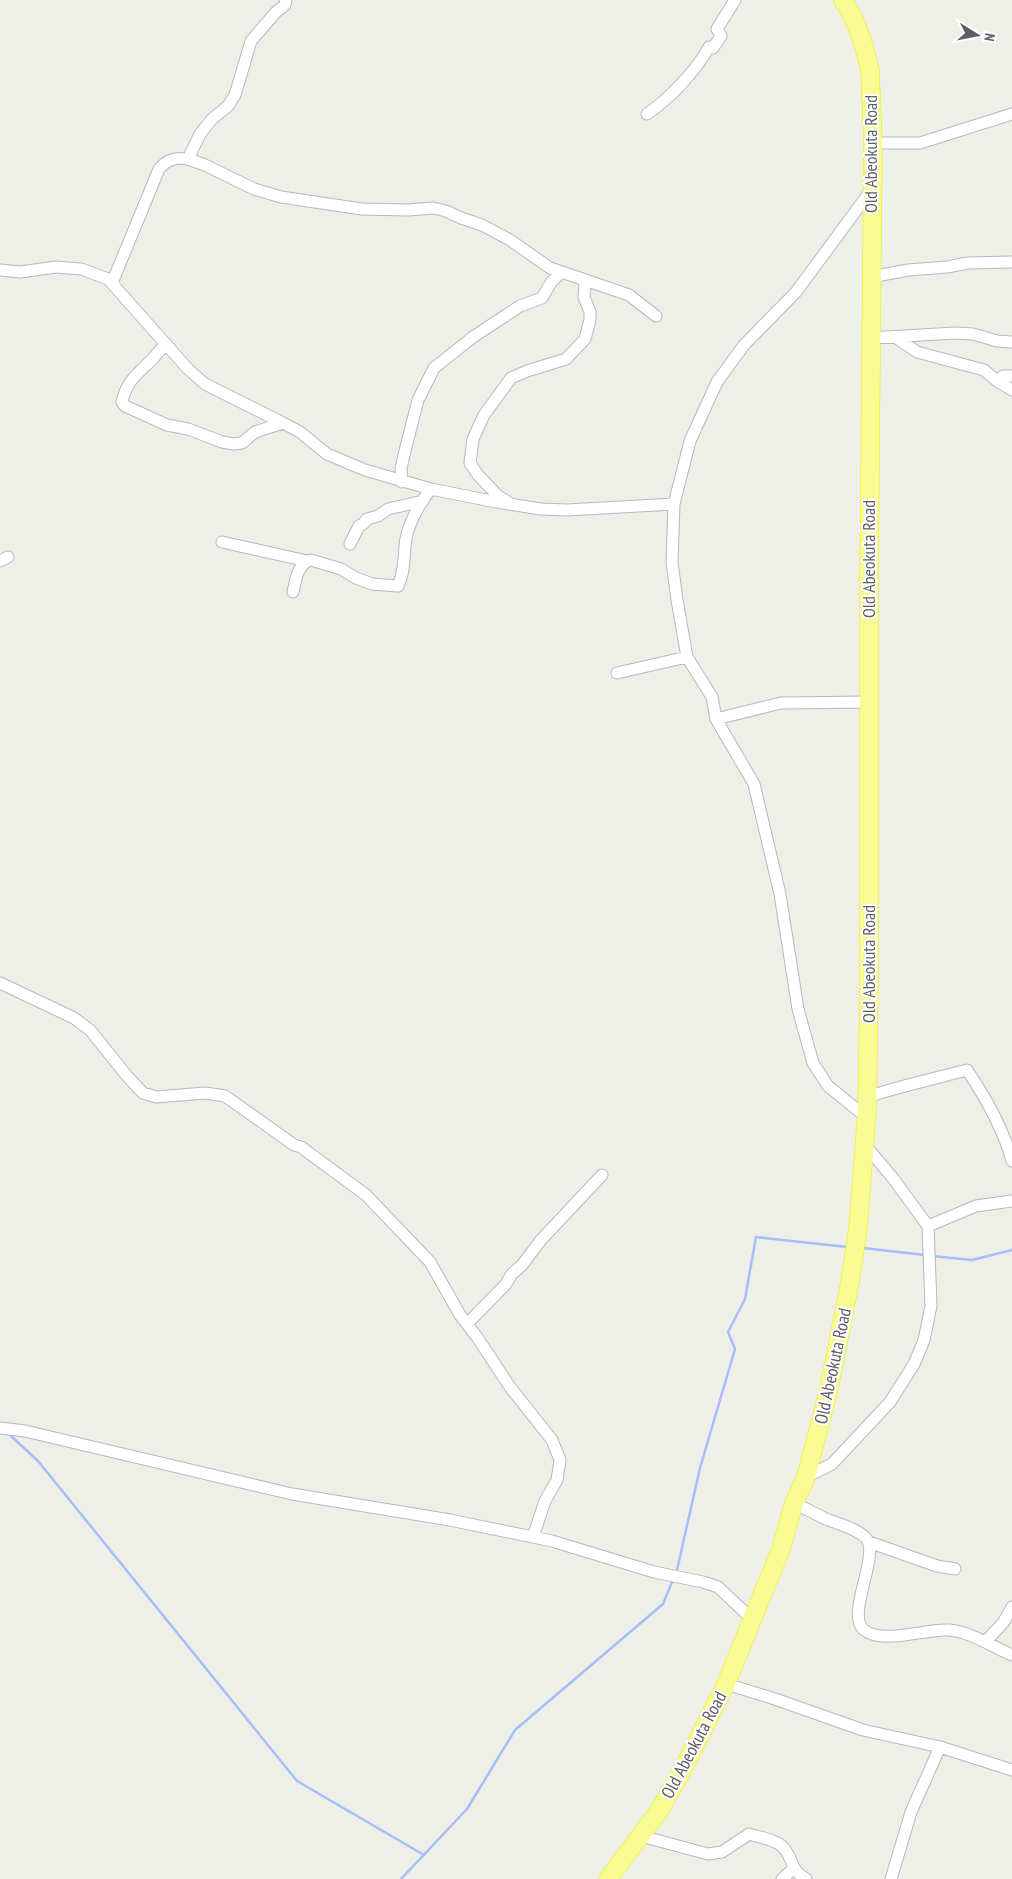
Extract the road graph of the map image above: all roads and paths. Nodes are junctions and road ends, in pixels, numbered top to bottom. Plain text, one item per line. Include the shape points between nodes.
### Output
1 (286, 0) edge
2 (735, 0) edge
3 (843, 0) edge
4 (647, 114) dead end
5 (1012, 114) edge
6 (873, 143) junction
7 (188, 159) junction
8 (872, 189) junction
9 (1012, 262) edge
10 (0, 270) edge
11 (561, 273) junction
12 (871, 277) junction
13 (585, 282) junction
14 (112, 283) junction
15 (656, 316) dead end
16 (896, 337) junction
17 (870, 338) junction
18 (1012, 342) edge
19 (165, 343) junction
20 (1012, 376) edge
21 (997, 381) junction
22 (1012, 390) edge
23 (283, 422) junction
24 (402, 482) junction
25 (431, 489) junction
26 (423, 501) junction
27 (674, 504) junction
28 (514, 505) junction
29 (222, 542) dead end
30 (350, 544) dead end
31 (307, 561) junction
32 (293, 592) dead end
33 (687, 657) junction
34 (617, 673) dead end
35 (869, 702) junction
36 (716, 719) junction
37 (0, 983) edge
38 (867, 1097) junction
39 (866, 1117) junction
40 (865, 1145) junction
41 (1012, 1161) edge
42 (602, 1175) dead end
43 (1012, 1202) edge
44 (928, 1226) junction
45 (467, 1324) junction
46 (0, 1428) edge
47 (806, 1477) junction
48 (794, 1502) junction
49 (533, 1537) junction
50 (869, 1542) junction
51 (955, 1569) dead end
52 (1012, 1607) edge
53 (753, 1620) junction
54 (986, 1642) junction
55 (1012, 1655) edge
56 (726, 1684) junction
57 (940, 1747) junction
58 (1012, 1770) edge
59 (641, 1836) junction
60 (794, 1868) junction
61 (608, 1879) edge
62 (782, 1879) edge
63 (806, 1879) edge
64 (891, 1879) edge

1 - 7 street via 251,41 235,95 200,134
2 - 4 street via 717,29 721,36 713,48 709,47 692,71
3 - 6 highway, Old Abeokuta Road via 862,40 870,70
5 - 6 street via 920,143
6 - 8 highway, Old Abeokuta Road
7 - 11 street via 254,189 281,197 362,209 433,208 446,211 482,225
7 - 14 street via 168,160 159,169
8 - 12 highway, Old Abeokuta Road
8 - 27 street via 796,292 744,345 717,382 690,441
9 - 12 street via 968,263
10 - 14 street via 81,269
11 - 13 street
11 - 24 street via 542,298 520,306 434,368 418,400 401,468
12 - 17 highway, Old Abeokuta Road
13 - 15 street via 629,295
13 - 28 street via 584,297 590,320 585,339 566,359 511,378 484,415 473,439 470,463 498,496
14 - 19 street
16 - 17 street
16 - 18 street via 954,333
16 - 21 street via 917,352 984,370
17 - 35 highway, Old Abeokuta Road
19 - 23 street via 205,384
19 - 23 street via 131,379 123,397 125,406 167,425 234,444
20 - 21 street via 1003,376
21 - 22 street
23 - 24 street via 327,454
24 - 25 street
25 - 26 street
25 - 28 street
26 - 30 street via 388,509 367,519 359,526
26 - 31 street via 406,536 398,586 372,584 341,569
27 - 28 street via 567,510
27 - 33 street via 672,562
29 - 31 street
31 - 32 street via 299,568
33 - 34 street
33 - 36 street via 712,697
35 - 36 street via 781,703
35 - 38 highway, Old Abeokuta Road
36 - 39 street via 754,784 780,894 798,1009 813,1063 828,1086
37 - 45 street via 74,1018 90,1030 143,1093 156,1097 205,1093 225,1096 301,1147 366,1195 430,1262
38 - 39 highway, Old Abeokuta Road
38 - 41 street via 967,1070 985,1096
39 - 40 highway, Old Abeokuta Road
40 - 44 street
40 - 47 highway, Old Abeokuta Road via 850,1282 828,1393
42 - 45 street
43 - 44 street via 976,1206
44 - 47 street via 931,1306 924,1340 914,1364 890,1402 832,1464
45 - 49 street via 510,1387 552,1440 560,1460 557,1480 545,1501
46 - 49 street via 25,1431 292,1494 424,1515
47 - 48 highway, Old Abeokuta Road
48 - 50 street via 852,1529
48 - 53 highway, Old Abeokuta Road via 781,1549
49 - 53 street via 718,1587
50 - 51 street via 937,1566
50 - 54 street via 870,1552 859,1605 863,1628 884,1636 947,1630
52 - 54 street
53 - 56 highway, Old Abeokuta Road
54 - 55 street
56 - 57 street via 863,1730
56 - 59 highway, Old Abeokuta Road via 684,1769
57 - 58 street
57 - 64 street via 910,1812
59 - 60 street via 708,1854 722,1852 749,1834 780,1843 789,1852
59 - 61 highway, Old Abeokuta Road
60 - 62 street
60 - 63 street

